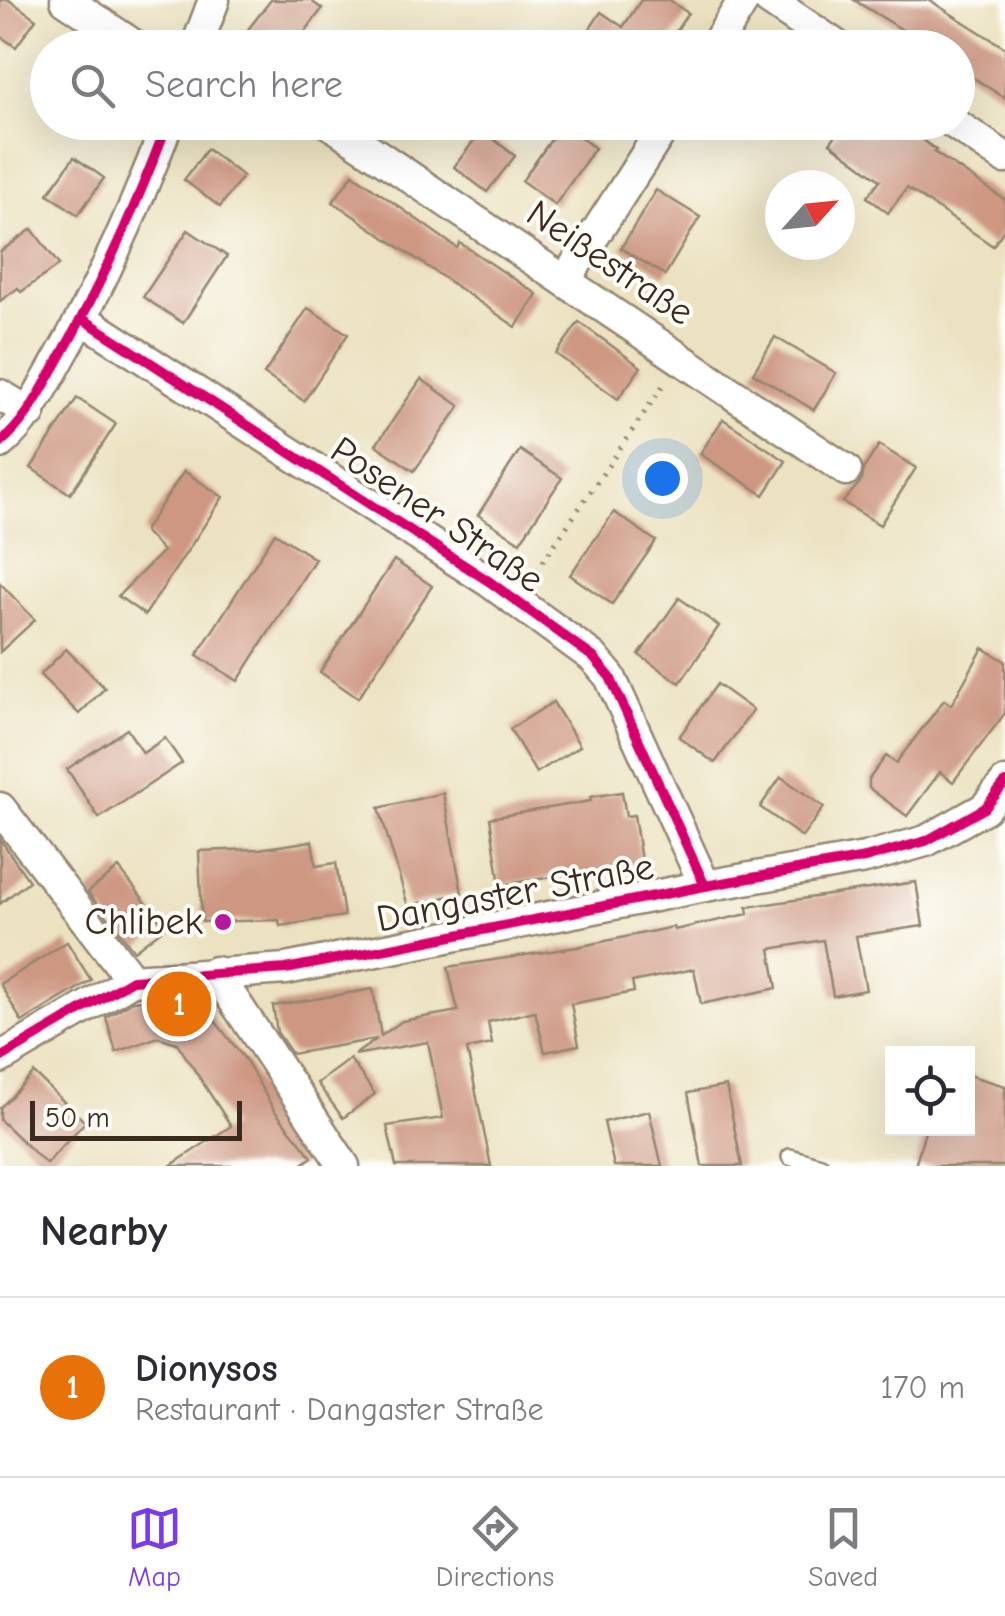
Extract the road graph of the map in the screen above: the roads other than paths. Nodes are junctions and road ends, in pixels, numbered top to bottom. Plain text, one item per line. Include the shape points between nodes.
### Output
1 (66, 0) edge
2 (214, 0) edge
3 (744, 0) edge
4 (768, 0) edge
5 (111, 30) edge
6 (207, 30) edge
7 (725, 30) edge
8 (813, 30) edge
9 (975, 138) edge
10 (161, 140) edge
11 (355, 140) edge
12 (655, 140) edge
13 (1005, 158) edge
14 (564, 281) junction
15 (82, 318) junction
16 (0, 396) edge
17 (30, 412) junction
18 (0, 443) edge
19 (846, 470) dead end
20 (1005, 782) edge
21 (0, 808) edge
22 (995, 810) edge
23 (704, 886) junction
24 (214, 972) junction
25 (132, 980) junction
26 (0, 1058) edge
27 (790, 1157) dead end
28 (332, 1162) edge
29 (822, 1166) edge

1 - 5 street
2 - 6 street
3 - 7 street
4 - 8 street
9 - 13 street
10 - 15 street
11 - 14 street, Neißestraße
12 - 14 street
14 - 19 street, Neißestraße
15 - 17 street
15 - 23 street, Posener Straße via 592,657 610,677
16 - 17 street
17 - 18 street
20 - 22 street, Dangaster Straße
21 - 25 street
22 - 23 street, Dangaster Straße via 926,841 865,858
23 - 24 street, Dangaster Straße via 286,969
24 - 25 street, Dangaster Straße
24 - 28 street
25 - 26 street
27 - 29 lane

